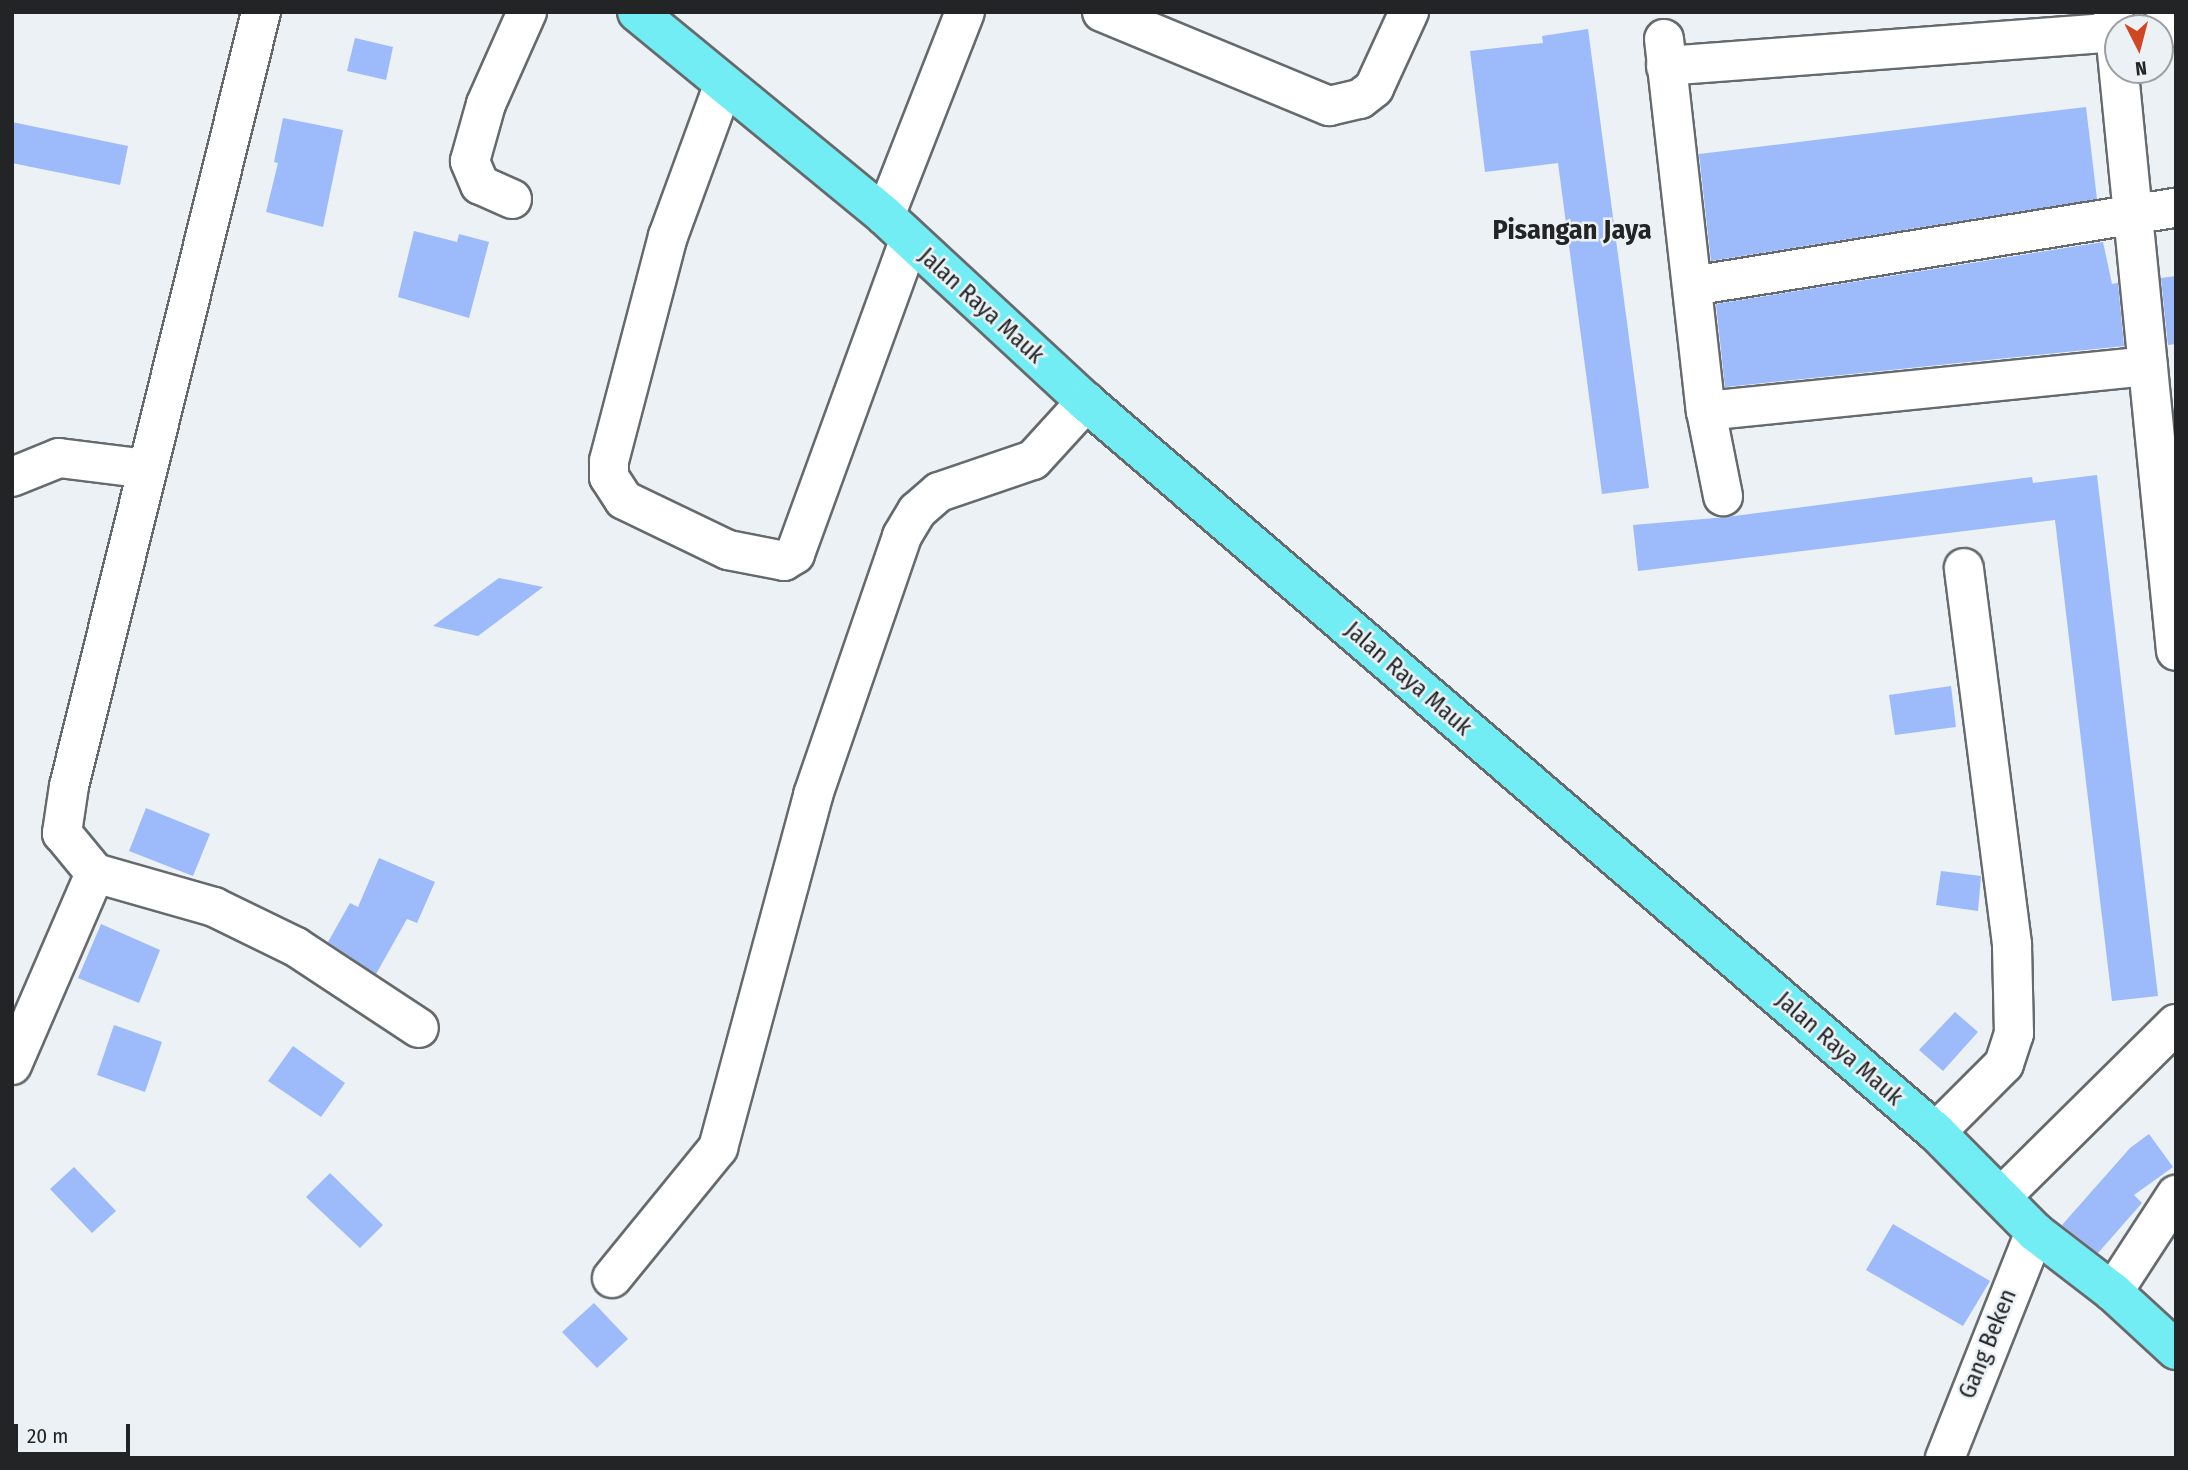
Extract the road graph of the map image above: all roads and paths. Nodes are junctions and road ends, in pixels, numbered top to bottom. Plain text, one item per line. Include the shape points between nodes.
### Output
1 (261, 12) edge
2 (527, 12) edge
3 (637, 12) edge
4 (965, 12) edge
5 (1102, 12) edge
6 (1409, 12) edge
7 (2104, 27) edge
8 (2121, 84) edge
9 (723, 86) junction
10 (512, 199) dead end
11 (2176, 208) edge
12 (2135, 214) junction
13 (897, 228) junction
14 (1692, 286) junction
15 (2158, 376) edge
16 (1086, 402) junction
17 (1706, 411) junction
18 (147, 470) junction
19 (12, 477) edge
20 (1723, 496) dead end
21 (1964, 568) dead end
22 (2176, 651) edge
23 (95, 873) junction
24 (2176, 1024) edge
25 (419, 1028) dead end
26 (12, 1065) edge
27 (1936, 1132) junction
28 (2176, 1195) edge
29 (2001, 1197) junction
30 (2035, 1232) junction
31 (611, 1278) dead end
32 (2113, 1292) junction
33 (2176, 1350) edge
34 (1945, 1458) edge

1 - 18 street
2 - 10 street via 486,104 470,160 480,185
3 - 9 main road, Jalan Raya Mauk
4 - 13 street
5 - 6 street via 1329,106 1360,99 1374,88
7 - 14 street via 1665,53
8 - 12 street
9 - 13 main road, Jalan Raya Mauk
9 - 13 street via 668,236 609,461 608,477 624,500 728,550 766,559 791,558 798,550
11 - 12 street
12 - 14 street
12 - 15 street
13 - 16 main road, Jalan Raya Mauk
14 - 17 street
15 - 17 street
15 - 22 street
16 - 27 main road, Jalan Raya Mauk
16 - 31 street via 1033,460 939,492 917,511 902,536 813,795 718,1148
17 - 20 street
18 - 19 street via 59,458
18 - 23 street via 61,825 64,838
21 - 27 street via 2012,944 2014,1034 2004,1064
23 - 25 street via 237,919 296,947
23 - 26 street
24 - 29 street
27 - 29 main road, Jalan Raya Mauk
28 - 32 street
29 - 30 main road, Jalan Raya Mauk
30 - 32 main road, Jalan Raya Mauk
30 - 34 street, Gang Beken
32 - 33 main road, Jalan Raya Mauk

